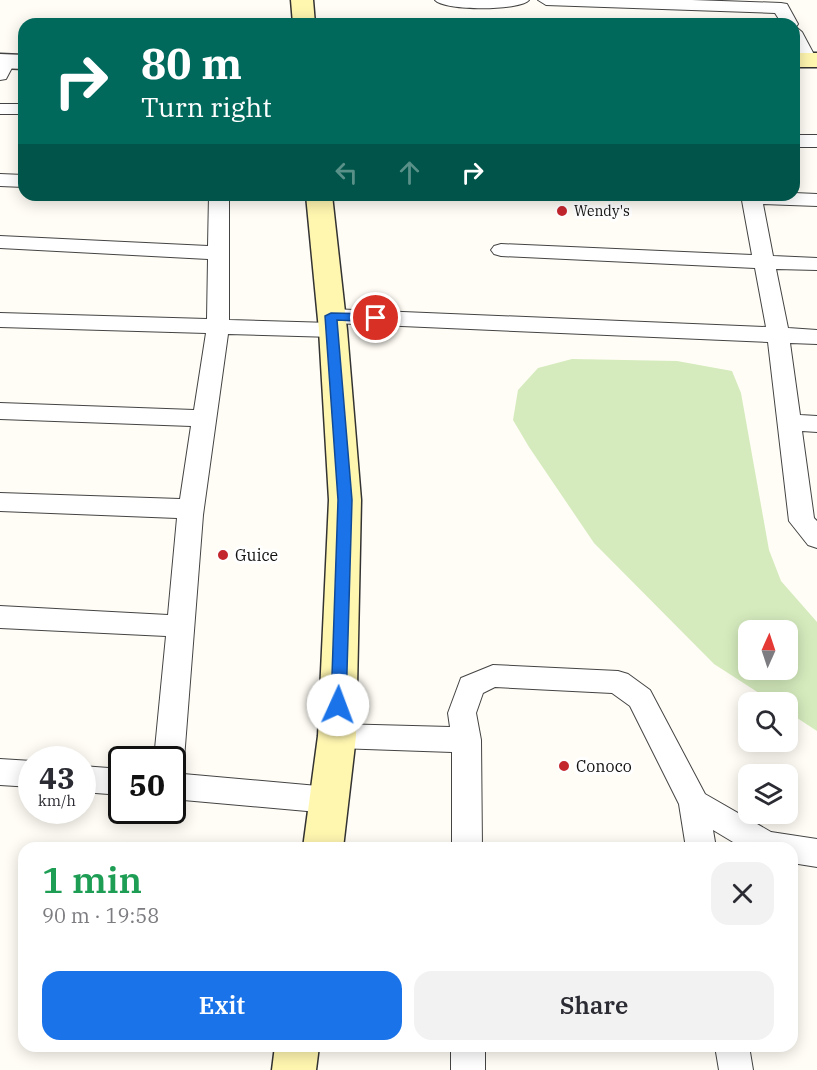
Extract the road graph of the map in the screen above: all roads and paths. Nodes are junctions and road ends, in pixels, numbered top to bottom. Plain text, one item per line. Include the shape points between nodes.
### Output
1 (302, 0) edge
2 (443, 0) edge
3 (521, 0) edge
4 (546, 0) edge
5 (780, 4) edge
6 (304, 18) edge
7 (787, 18) edge
8 (800, 46) edge
9 (806, 60) edge
10 (0, 109) edge
11 (18, 109) edge
12 (800, 141) edge
13 (817, 141) edge
14 (0, 180) edge
15 (18, 181) edge
16 (800, 199) edge
17 (817, 200) edge
18 (215, 201) edge
19 (320, 201) edge
20 (752, 201) edge
21 (0, 242) edge
22 (501, 250) dead end
23 (219, 253) junction
24 (765, 262) junction
25 (817, 264) edge
26 (0, 320) edge
27 (332, 323) junction
28 (218, 327) junction
29 (778, 335) junction
30 (817, 337) edge
31 (0, 411) edge
32 (205, 418) junction
33 (790, 422) junction
34 (817, 424) edge
35 (0, 502) edge
36 (190, 509) junction
37 (812, 527) edge
38 (0, 617) edge
39 (178, 626) junction
40 (337, 736) junction
41 (467, 740) junction
42 (170, 746) edge
43 (0, 772) edge
44 (18, 773) edge
45 (186, 787) edge
46 (329, 800) junction
47 (694, 803) junction
48 (324, 842) edge
49 (467, 842) edge
50 (700, 842) edge
51 (761, 842) edge
52 (798, 850) edge
53 (817, 853) edge
54 (296, 1052) edge
55 (468, 1052) edge
56 (733, 1052) edge
57 (294, 1070) edge
58 (468, 1070) edge
59 (736, 1070) edge

1 - 6 main road
2 - 3 lane via 476,4
4 - 5 lane
5 - 7 lane
8 - 9 lane
10 - 11 lane
12 - 13 lane
14 - 15 lane
16 - 17 lane
18 - 23 lane
19 - 27 main road
20 - 24 lane
21 - 23 lane
22 - 24 lane
23 - 28 lane
24 - 25 lane
24 - 29 lane
26 - 28 lane
27 - 28 lane
27 - 29 lane
27 - 40 main road via 345,500
28 - 32 lane
29 - 30 lane
29 - 33 lane
31 - 32 lane
32 - 36 lane
33 - 34 lane
33 - 37 lane
35 - 36 lane
36 - 39 lane
38 - 39 lane
39 - 42 lane
40 - 41 lane
40 - 46 main road
41 - 47 lane via 462,713 471,686 493,676 618,682 640,698
41 - 49 lane
43 - 44 lane
45 - 46 lane
46 - 48 main road
47 - 50 lane
47 - 51 lane
52 - 53 lane
54 - 57 main road
55 - 58 lane
56 - 59 lane

